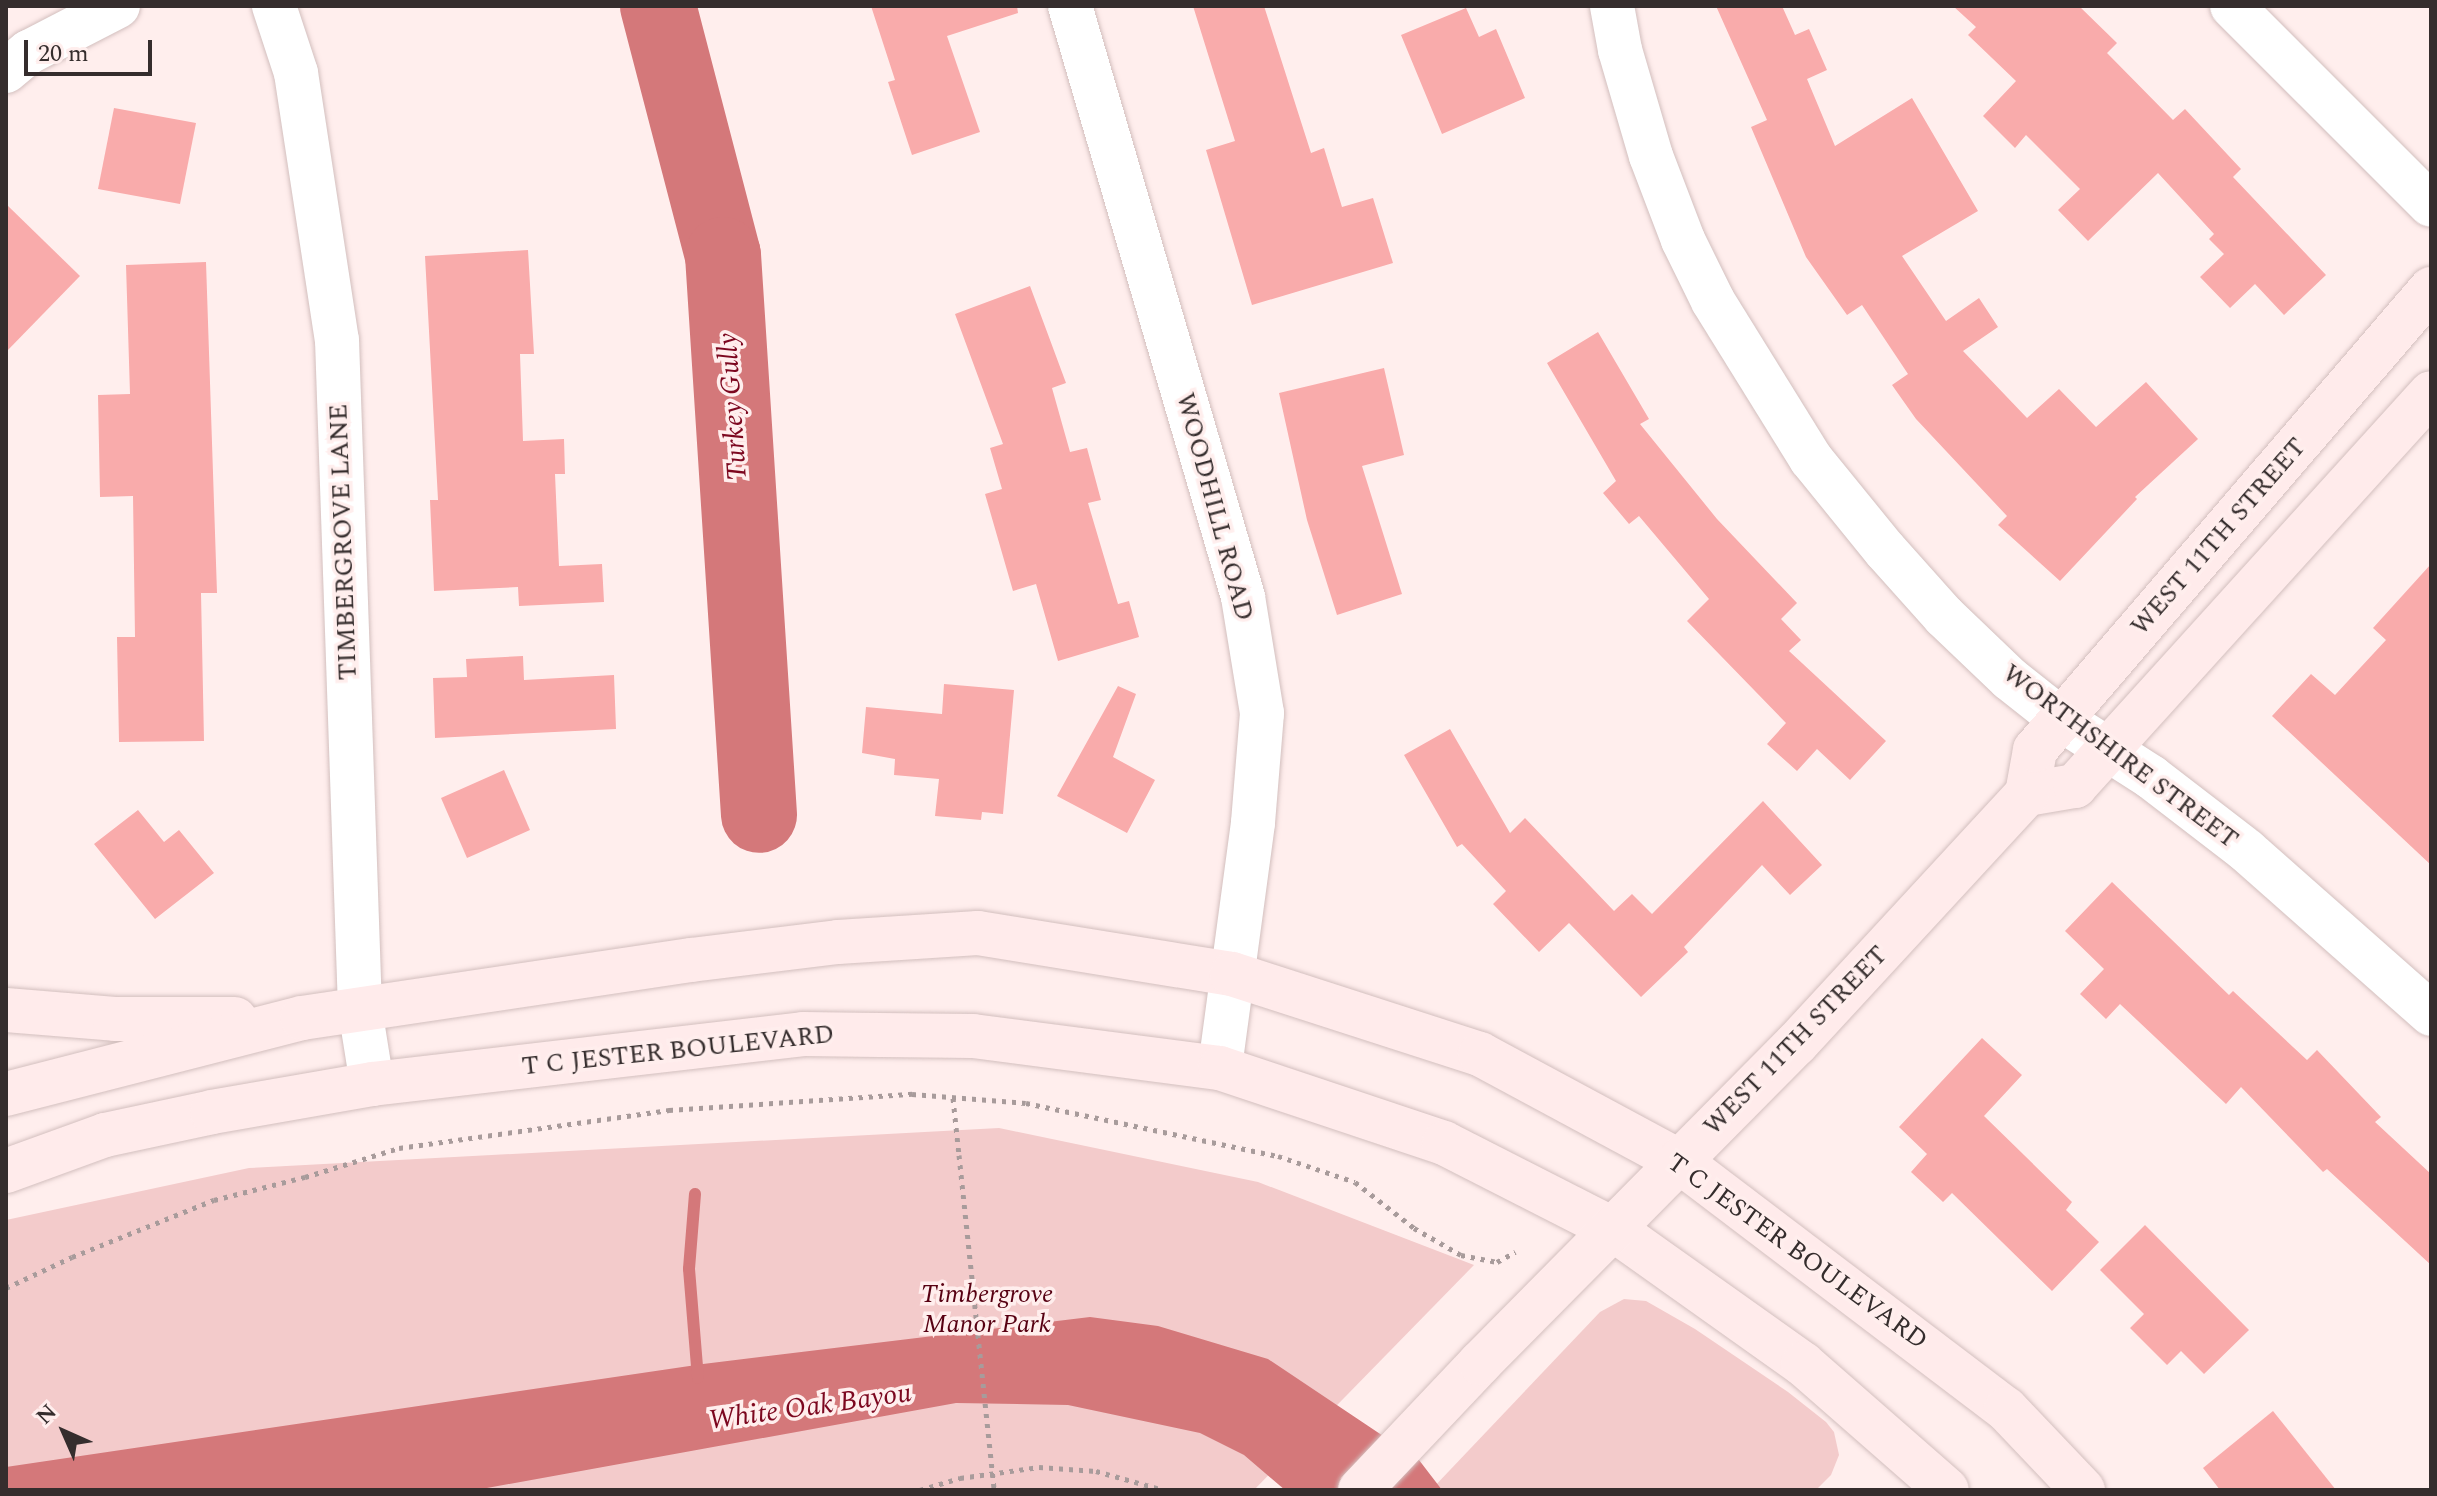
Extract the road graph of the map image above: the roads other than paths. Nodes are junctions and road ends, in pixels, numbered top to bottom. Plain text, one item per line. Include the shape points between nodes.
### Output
1 (118, 6) edge
2 (274, 6) edge
3 (1070, 6) edge
4 (1612, 6) edge
5 (2232, 6) edge
6 (6, 71) edge
7 (2431, 205) edge
8 (2431, 289) edge
9 (2431, 393) edge
10 (2062, 720) junction
11 (2110, 748) junction
12 (2027, 794) junction
13 (1232, 974) junction
14 (360, 1009) junction
15 (6, 1010) edge
16 (2431, 1014) edge
17 (302, 1018) junction
18 (1220, 1068) junction
19 (372, 1084) junction
20 (6, 1094) edge
21 (105, 1135) junction
22 (6, 1140) edge
23 (1679, 1161) junction
24 (6, 1171) edge
25 (1613, 1229) junction
26 (1360, 1490) edge
27 (1947, 1490) edge
28 (2083, 1490) edge

1 - 6 street via 29,52
2 - 14 street, TIMBERGROVE LANE via 296,73 337,340
3 - 13 street, WOODHILL ROAD via 1243,597 1262,713
4 - 10 street, WORTHSHIRE STREET via 1651,156 1683,240 1777,409 1811,459 1944,616
5 - 7 street
8 - 10 main road, WEST 11TH STREET
9 - 11 main road
10 - 11 street, WORTHSHIRE STREET
10 - 12 main road, WEST 11TH STREET via 2035,750
11 - 12 main road via 2075,786
11 - 16 street, WORTHSHIRE STREET via 2247,851
12 - 23 main road, WEST 11TH STREET via 1796,1044
13 - 14 main road, T C JESTER BOULEVARD via 978,933 720,956
13 - 18 street, WOODHILL ROAD
13 - 23 main road, T C JESTER BOULEVARD via 1480,1054
14 - 17 main road, T C JESTER BOULEVARD
14 - 19 street, TIMBERGROVE LANE
15 - 17 main road via 115,1019
17 - 20 main road
18 - 19 main road, T C JESTER BOULEVARD via 973,1036 803,1034
18 - 25 main road, T C JESTER BOULEVARD via 1444,1143
19 - 21 main road, T C JESTER BOULEVARD
21 - 22 main road
21 - 24 main road
23 - 25 main road, WEST 11TH STREET
23 - 28 main road, T C JESTER BOULEVARD via 2006,1409
25 - 26 main road, WEST 11TH STREET
25 - 27 main road, T C JESTER BOULEVARD via 1803,1364

